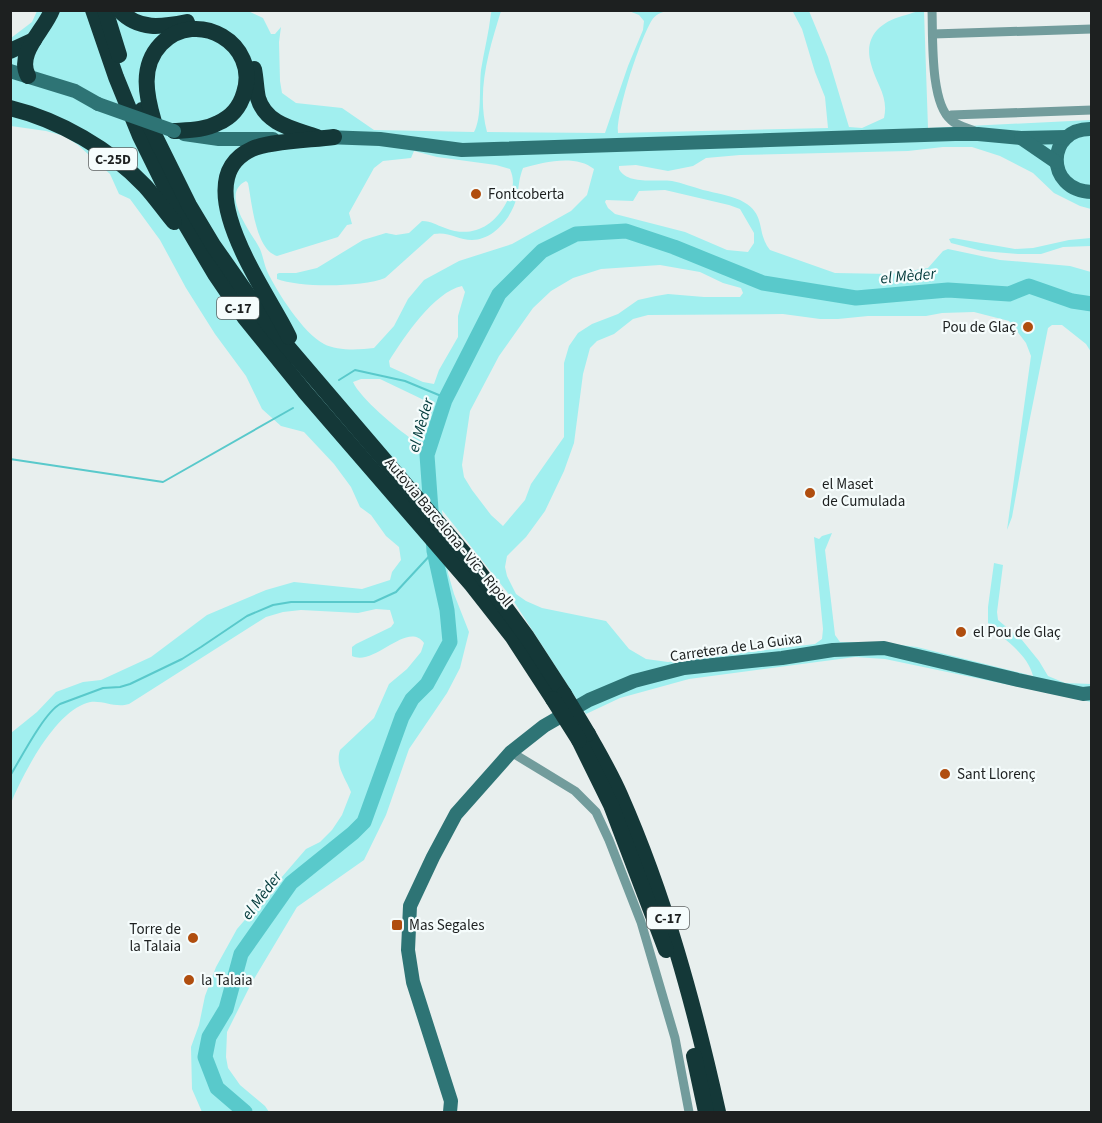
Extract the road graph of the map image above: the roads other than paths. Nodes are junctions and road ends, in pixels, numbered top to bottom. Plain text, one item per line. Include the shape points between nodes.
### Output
1 (52, 10) edge
2 (93, 10) edge
3 (105, 10) edge
4 (119, 10) edge
5 (932, 10) edge
6 (1092, 29) edge
7 (933, 34) junction
8 (35, 40) junction
9 (10, 51) edge
10 (10, 71) edge
11 (28, 76) junction
12 (10, 79) edge
13 (95, 104) junction
14 (10, 108) edge
15 (1092, 110) edge
16 (951, 115) dead end
17 (1092, 129) edge
18 (174, 131) junction
19 (978, 134) junction
20 (155, 137) junction
21 (326, 137) junction
22 (1067, 137) junction
23 (1021, 138) junction
24 (1056, 162) junction
25 (1092, 192) edge
26 (193, 240) junction
27 (299, 359) junction
28 (1092, 693) edge
29 (559, 697) junction
30 (583, 737) junction
31 (511, 752) junction
32 (450, 1113) edge
33 (689, 1113) edge
34 (706, 1113) edge
35 (718, 1113) edge

1 - 8 highway
2 - 26 highway, Autovia Barcelona - Vic - Ripoll / C-17 via 140,136
3 - 20 highway, Autovia Barcelona - Vic - Ripoll / C-17 via 121,60
4 - 21 highway via 131,21 150,26 197,21 227,29 249,52 258,98 268,115 284,126
5 - 7 street
6 - 7 street
7 - 19 street via 937,97 944,114
8 - 9 highway
8 - 11 highway via 24,59
10 - 11 street
11 - 13 street via 75,91
12 - 13 street
13 - 18 street, bridge
14 - 26 highway, C-25D via 58,125 113,158 145,185 187,239
15 - 16 street
17 - 22 street via 1078,130
18 - 20 highway via 218,124 234,112 243,98 247,80 243,58 219,33 197,29 180,32 153,55 146,83
18 - 21 street via 219,139
19 - 21 street via 462,150
19 - 23 street
20 - 27 highway, Autovia Barcelona - Vic - Ripoll / C-17 via 213,245 269,325
21 - 27 highway via 250,150 233,165 228,178 227,202 235,232 249,267
22 - 23 street
22 - 24 street via 1060,145
23 - 24 street
24 - 25 street via 1067,184 1079,191
26 - 29 highway, Autovia Barcelona - Vic - Ripoll / C-17 via 245,318 472,585
27 - 29 highway, Autovia Barcelona - Vic - Ripoll / C-17 via 474,565 527,637
28 - 31 street, Carretera de La Guixa via 884,648 832,650 684,668 634,681 589,700 544,726
29 - 30 highway, Autovia Barcelona - Vic - Ripoll / C-17, bridge
30 - 34 highway, Autovia Barcelona - Vic - Ripoll / C-17 via 660,931
30 - 35 highway, Autovia Barcelona - Vic - Ripoll / C-17 via 619,793 652,872 670,924
31 - 32 street, Carretera de La Guixa via 456,814 410,906 408,962 452,1101
31 - 33 street via 575,791 596,812 641,922 675,1038

